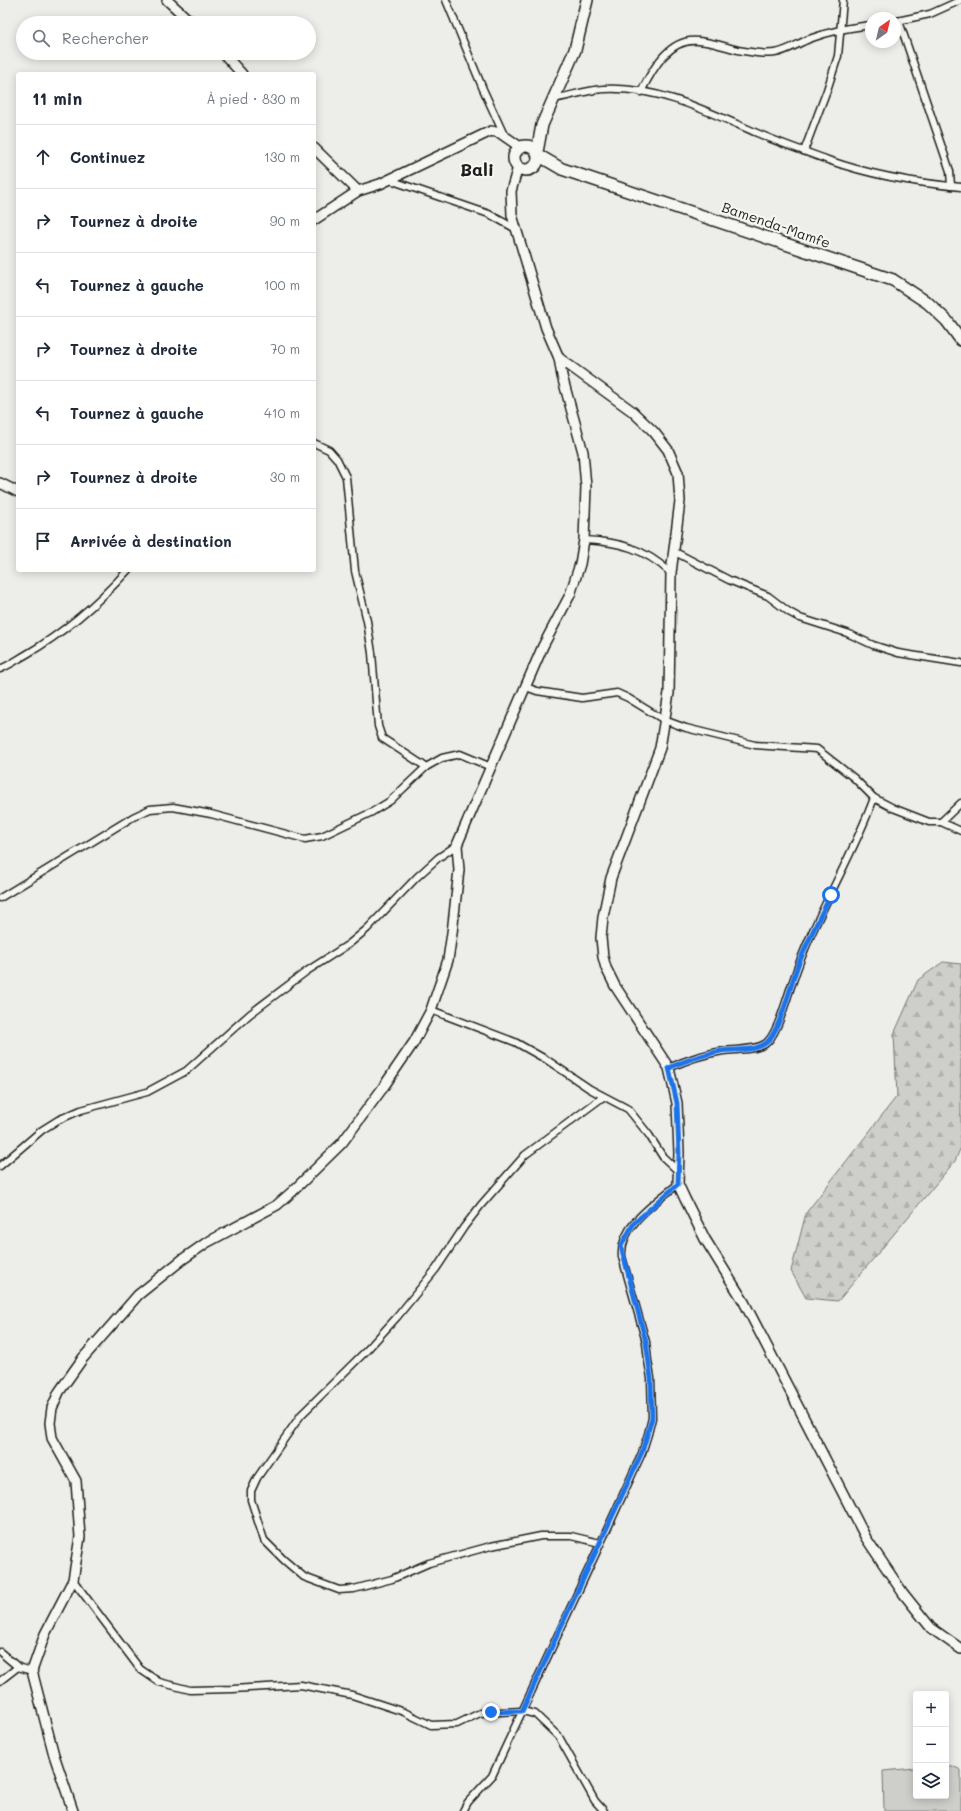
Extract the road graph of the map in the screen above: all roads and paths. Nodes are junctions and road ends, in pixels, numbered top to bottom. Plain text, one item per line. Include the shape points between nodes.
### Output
1 (168, 0) edge
2 (446, 0) edge
3 (586, 0) edge
4 (843, 0) edge
5 (961, 0) edge
6 (185, 16) edge
7 (901, 20) edge
8 (865, 26) edge
9 (842, 28) junction
10 (901, 32) edge
11 (230, 60) edge
12 (240, 72) edge
13 (641, 92) junction
14 (554, 99) junction
15 (542, 125) junction
16 (504, 135) junction
17 (522, 146) junction
18 (316, 150) edge
19 (804, 151) junction
20 (538, 154) junction
21 (518, 167) junction
22 (533, 168) junction
23 (562, 169) junction
24 (390, 180) junction
25 (951, 186) junction
26 (961, 187) edge
27 (358, 191) junction
28 (316, 219) edge
29 (516, 229) junction
30 (961, 340) edge
31 (559, 358) junction
32 (316, 444) edge
33 (0, 483) edge
34 (16, 491) edge
35 (584, 540) junction
36 (675, 552) junction
37 (126, 572) edge
38 (671, 573) junction
39 (961, 664) edge
40 (0, 669) edge
41 (526, 687) junction
42 (664, 720) junction
43 (426, 767) junction
44 (491, 767) junction
45 (874, 798) junction
46 (961, 803) edge
47 (941, 822) junction
48 (961, 831) edge
49 (457, 845) junction
50 (0, 898) edge
51 (431, 1010) junction
52 (669, 1068) junction
53 (604, 1097) junction
54 (0, 1166) edge
55 (678, 1170) junction
56 (678, 1184) junction
57 (600, 1543) junction
58 (73, 1580) junction
59 (961, 1649) edge
60 (0, 1652) edge
61 (18, 1667) junction
62 (32, 1672) junction
63 (0, 1681) edge
64 (522, 1711) junction
65 (73, 1811) edge
66 (463, 1811) edge
67 (604, 1811) edge

1 - 6 street
2 - 16 street
3 - 14 highway via 575,50
4 - 9 street
5 - 7 street via 930,14
8 - 9 street
9 - 13 street via 768,54 699,41 685,42 676,45 658,61
9 - 19 street via 838,56
10 - 25 street via 950,171
11 - 12 street
13 - 14 street via 604,89
13 - 19 street via 689,104
14 - 15 highway
15 - 17 highway
15 - 20 highway
16 - 17 street
16 - 24 street via 491,131
17 - 20 highway, Bamenda-Mamfe via 530,146
17 - 21 highway via 514,154
18 - 27 street
19 - 25 street via 858,169
20 - 22 highway via 538,160
20 - 23 highway, Bamenda-Mamfe
21 - 22 highway, Bamenda-Mamfe via 528,170
21 - 29 street via 510,200
22 - 23 highway, Bamenda-Mamfe
23 - 30 highway, Bamenda-Mamfe via 893,280 928,303 947,321
24 - 27 street
24 - 29 street via 489,214
25 - 26 street
27 - 28 street
29 - 31 street via 546,328
31 - 35 street via 582,452 586,487
31 - 36 street via 632,411 668,450 678,473 679,487
32 - 43 street via 329,450 346,477 355,571 367,621 378,726 382,738
33 - 34 street
35 - 38 street via 613,542 638,550
35 - 41 street via 580,564 570,595 543,646
36 - 38 street
36 - 39 street via 728,580 768,596 800,618 898,653
37 - 40 street via 105,595 62,632
38 - 42 street via 670,673
41 - 42 street via 582,698 617,693
41 - 44 street
42 - 45 street via 755,745 817,749 854,778
42 - 52 street via 660,748 611,878 601,938 606,968 614,986
43 - 44 street via 442,758 460,754
43 - 50 street via 390,801 372,812 322,836 305,839 205,813 173,807 150,809
44 - 49 street
45 - 47 street via 929,822
45 - 52 street via 850,856 798,966 770,1038 756,1047 692,1058
46 - 47 street
47 - 48 street
49 - 51 street via 459,870 448,960
49 - 54 street via 417,877 367,929 250,1014 186,1071 147,1092 81,1110 58,1120 42,1130
51 - 53 street via 515,1042
51 - 58 street via 414,1042 342,1142 276,1206 206,1244 167,1271 138,1296 98,1339 59,1392 52,1408 50,1423 52,1438 76,1481 80,1537
52 - 55 street via 677,1103
53 - 55 street via 628,1110 663,1157
53 - 57 street via 525,1155 464,1227 436,1269 397,1317 301,1415 257,1478 251,1491 251,1500 264,1540 304,1577 339,1590 385,1581 429,1563 479,1549 541,1536 571,1536
55 - 56 street
56 - 57 street via 634,1223 621,1246 646,1342 651,1378 652,1418 642,1452
56 - 59 street via 705,1239 744,1302 866,1538 903,1593 931,1628
57 - 64 street
58 - 62 street via 45,1634
58 - 64 street via 140,1669 159,1682 190,1690 301,1685 352,1695 404,1712 431,1725 457,1724 480,1713
60 - 61 street
61 - 62 street
61 - 63 street
62 - 65 street via 54,1755
64 - 66 street via 492,1776
64 - 67 street via 535,1714 559,1737 595,1801

